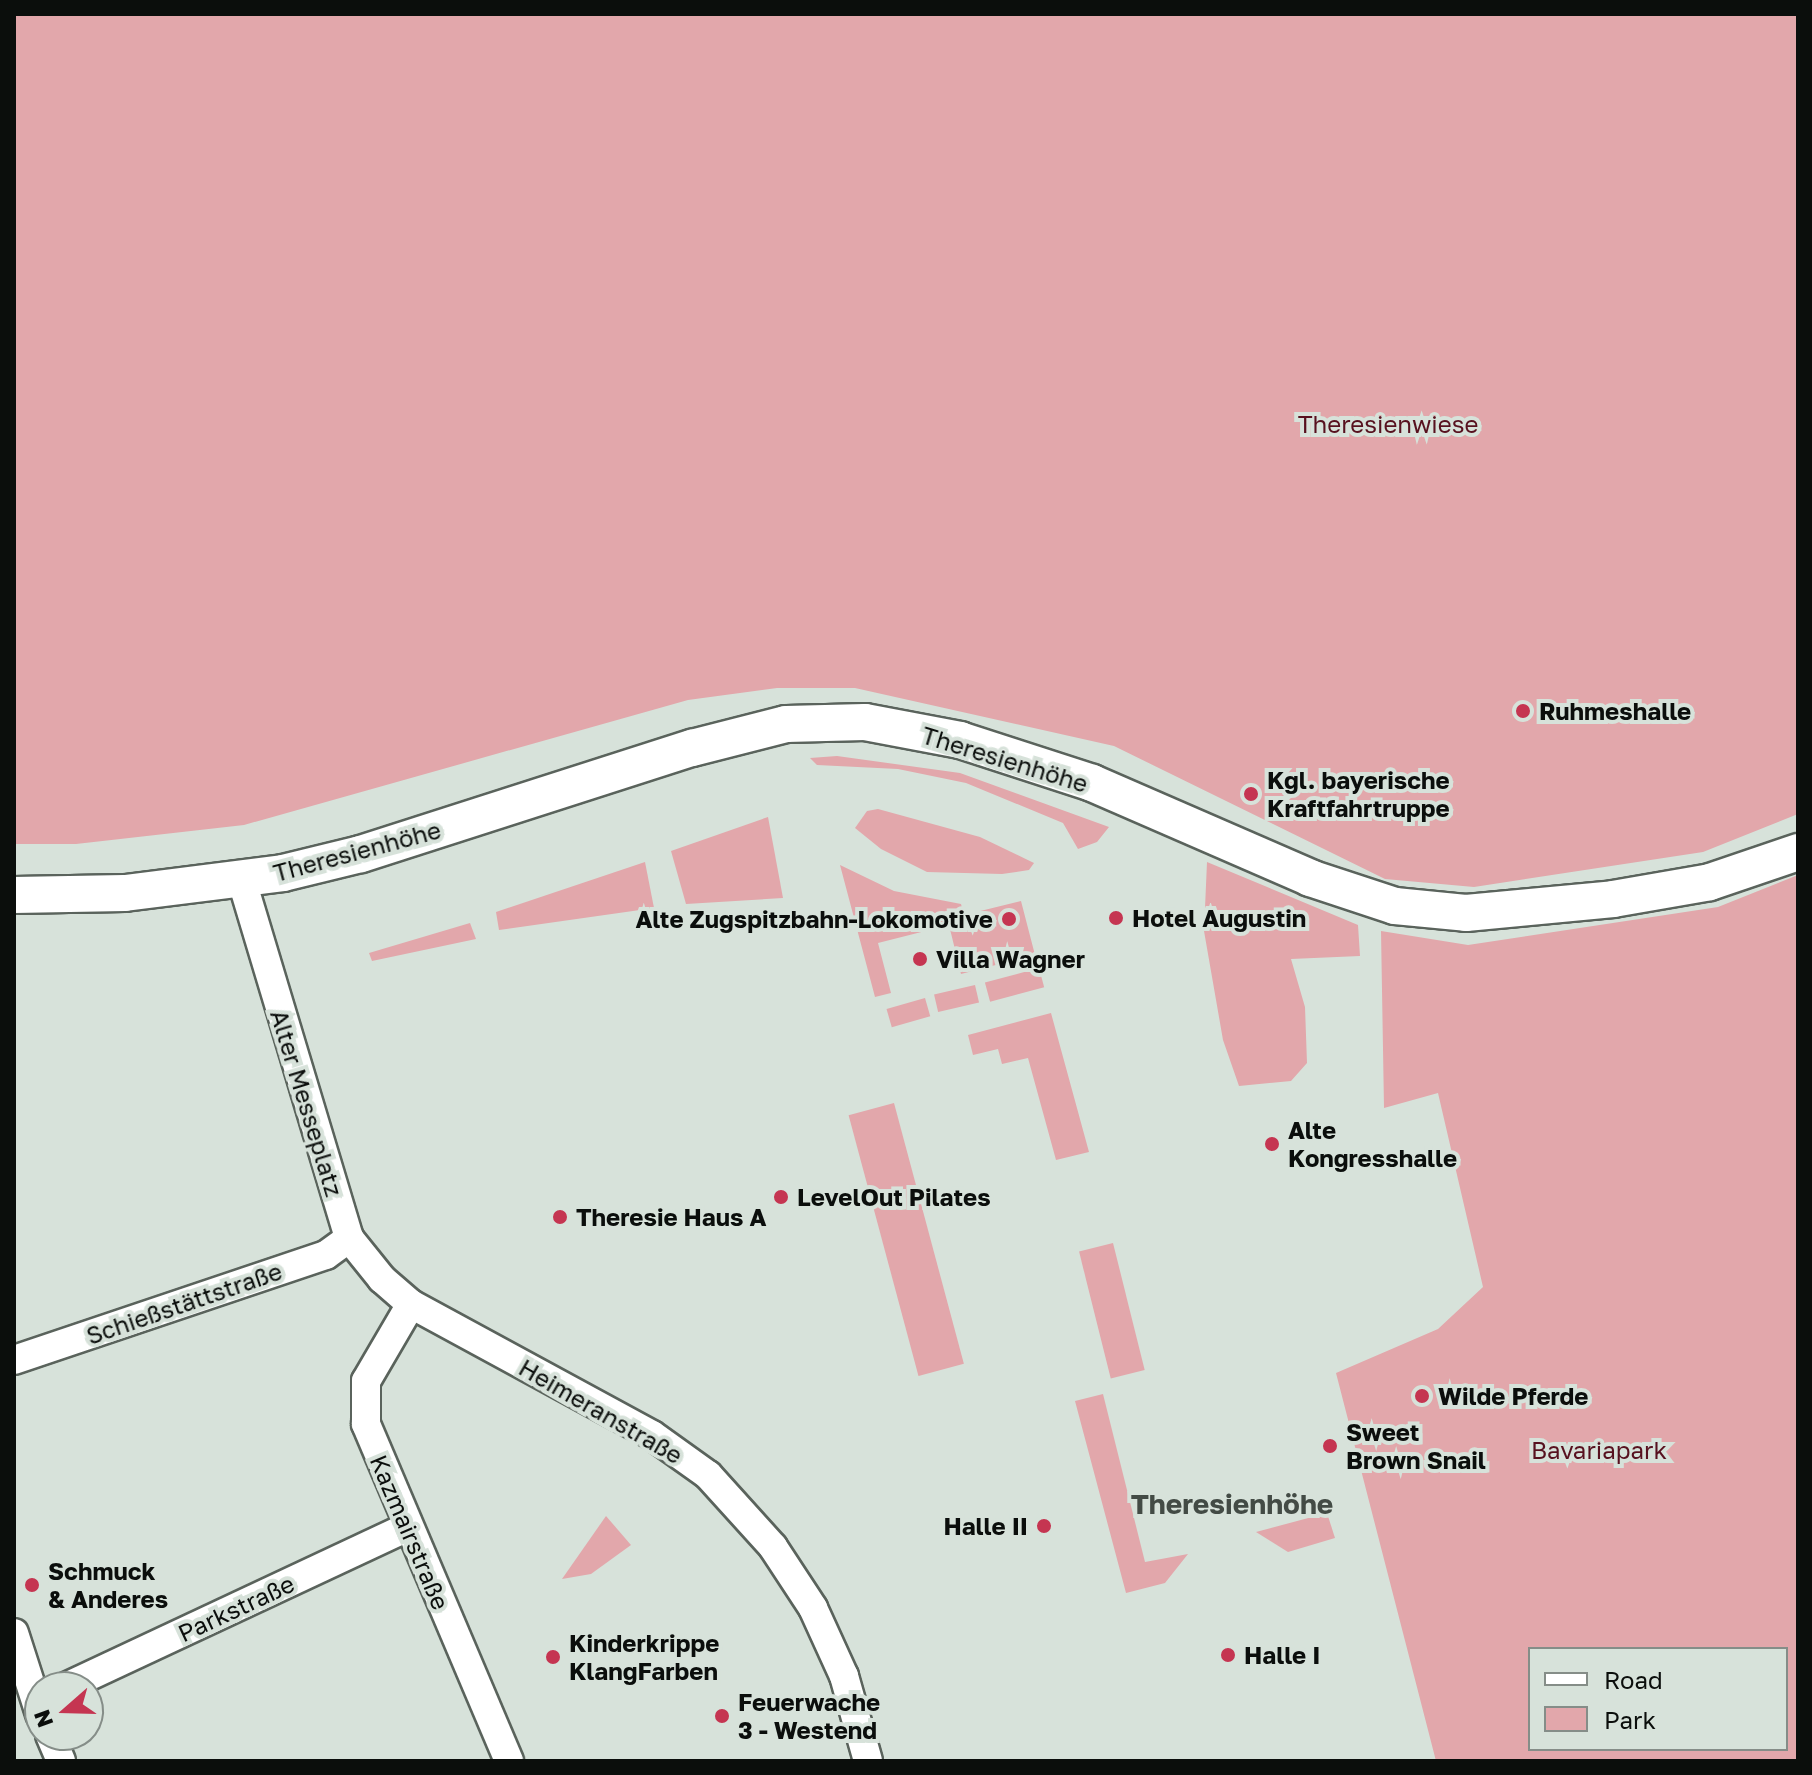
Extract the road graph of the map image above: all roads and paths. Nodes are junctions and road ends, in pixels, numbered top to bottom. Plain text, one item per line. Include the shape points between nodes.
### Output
1 (1798, 852) edge
2 (242, 881) junction
3 (14, 895) edge
4 (349, 1238) junction
5 (411, 1304) junction
6 (14, 1360) edge
7 (406, 1528) junction
8 (14, 1633) edge
9 (100, 1671) edge
10 (24, 1674) edge
11 (509, 1761) edge
12 (868, 1761) edge

1 - 2 main road, Theresienhöhe via 1710,882 1627,897 1466,913 1409,908 1373,902 1310,878 1092,783 960,740 865,722 786,724 656,758 361,854
2 - 3 main road, Theresienhöhe via 125,893
2 - 4 street, Alter Messeplatz
4 - 5 street, Alter Messeplatz via 382,1279
4 - 6 street, Schießstättstraße via 326,1255
5 - 7 street, Kazmairstraße via 366,1381 362,1401
5 - 12 street, Heimeranstraße via 652,1435 708,1475 773,1547 813,1608 844,1676
7 - 9 street, Parkstraße
7 - 11 street, Kazmairstraße
8 - 10 street

